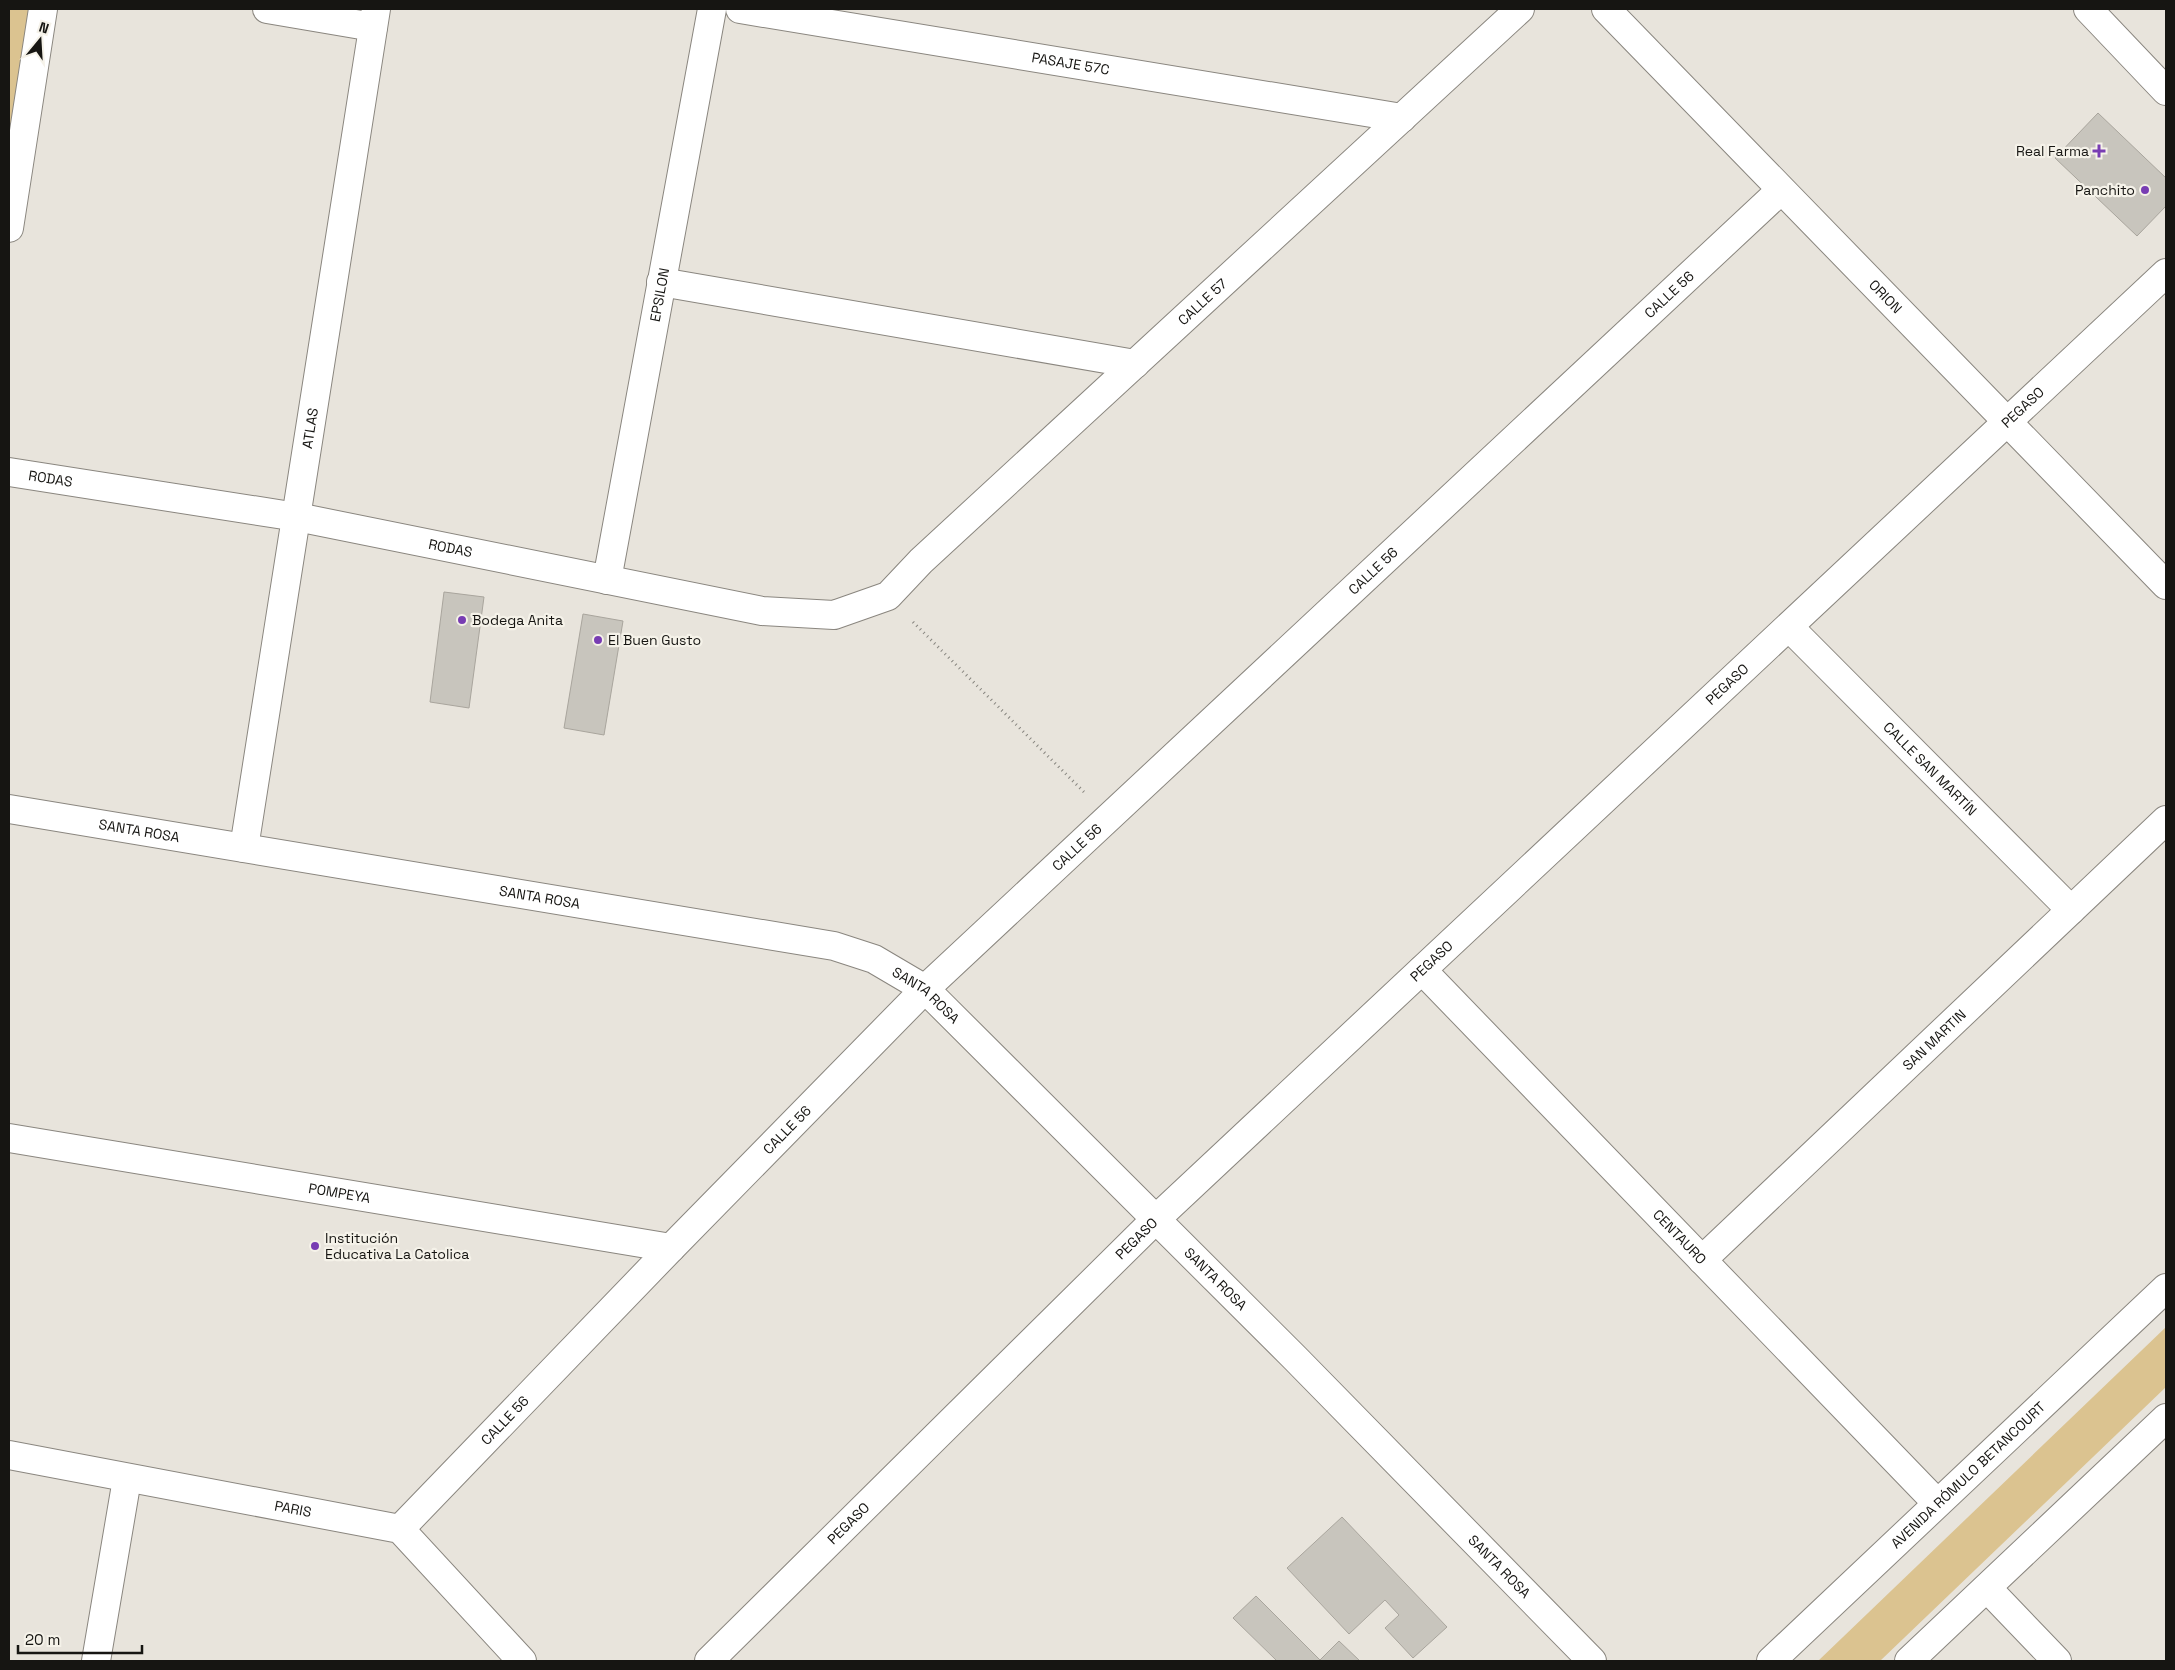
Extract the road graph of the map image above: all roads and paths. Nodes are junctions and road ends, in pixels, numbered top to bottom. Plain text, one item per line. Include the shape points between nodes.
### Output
1 (43, 9) edge
2 (267, 9) edge
3 (712, 9) edge
4 (740, 9) edge
5 (1520, 9) edge
6 (1606, 9) edge
7 (2088, 9) edge
8 (375, 18) edge
9 (2166, 91) edge
10 (1402, 118) junction
11 (1781, 190) junction
12 (9, 228) edge
13 (2166, 273) edge
14 (661, 282) junction
15 (1135, 364) junction
16 (2007, 422) junction
17 (9, 472) edge
18 (296, 517) junction
19 (607, 580) junction
20 (2166, 585) edge
21 (888, 596) junction
22 (1789, 627) junction
23 (9, 810) edge
24 (1109, 818) junction
25 (2166, 820) edge
26 (244, 848) junction
27 (2071, 910) junction
28 (1422, 970) junction
29 (925, 989) junction
30 (9, 1138) edge
31 (1156, 1220) junction
32 (670, 1248) junction
33 (1702, 1260) junction
34 (2166, 1288) edge
35 (2166, 1418) edge
36 (9, 1455) edge
37 (127, 1479) junction
38 (1937, 1503) junction
39 (400, 1529) junction
40 (1987, 1588) junction
41 (96, 1661) edge
42 (522, 1661) edge
43 (709, 1661) edge
44 (1592, 1661) edge
45 (1771, 1661) edge
46 (1909, 1661) edge
47 (2058, 1661) edge

1 - 12 street
2 - 8 street
3 - 14 street, EPSILON
4 - 10 street, PASAJE 57C
5 - 10 street, CALLE 57
6 - 11 street, ORION
7 - 9 street
8 - 18 street, ATLAS
10 - 15 street, CALLE 57
11 - 16 street, ORION
11 - 24 street, CALLE 56
13 - 16 street, PEGASO
14 - 15 street
14 - 19 street, EPSILON
15 - 21 street, CALLE 57 via 921,561
16 - 20 street, ORION
16 - 22 street, PEGASO
17 - 18 street, RODAS
18 - 19 street, RODAS
18 - 26 street, ATLAS
19 - 21 street, RODAS via 762,611 834,615
21 - 24 path
22 - 27 street, CALLE SAN MARTÍN
22 - 28 street, PEGASO
23 - 26 street, SANTA ROSA
24 - 29 street, CALLE 56
25 - 27 street, SAN MARTIN
26 - 29 street, SANTA ROSA via 834,946 874,959
27 - 33 street, SAN MARTIN
28 - 31 street, PEGASO
28 - 33 street, CENTAURO
29 - 31 street, SANTA ROSA
29 - 32 street, CALLE 56
30 - 32 street, POMPEYA
31 - 43 street, PEGASO
31 - 44 street, SANTA ROSA
32 - 39 street, CALLE 56
33 - 38 street, CENTAURO
34 - 38 street, AVENIDA RÓMULO BETANCOURT
35 - 40 street
36 - 37 street, PARIS
37 - 39 street, PARIS
37 - 41 street
38 - 45 street, AVENIDA RÓMULO BETANCOURT
39 - 42 street
40 - 46 street
40 - 47 street

